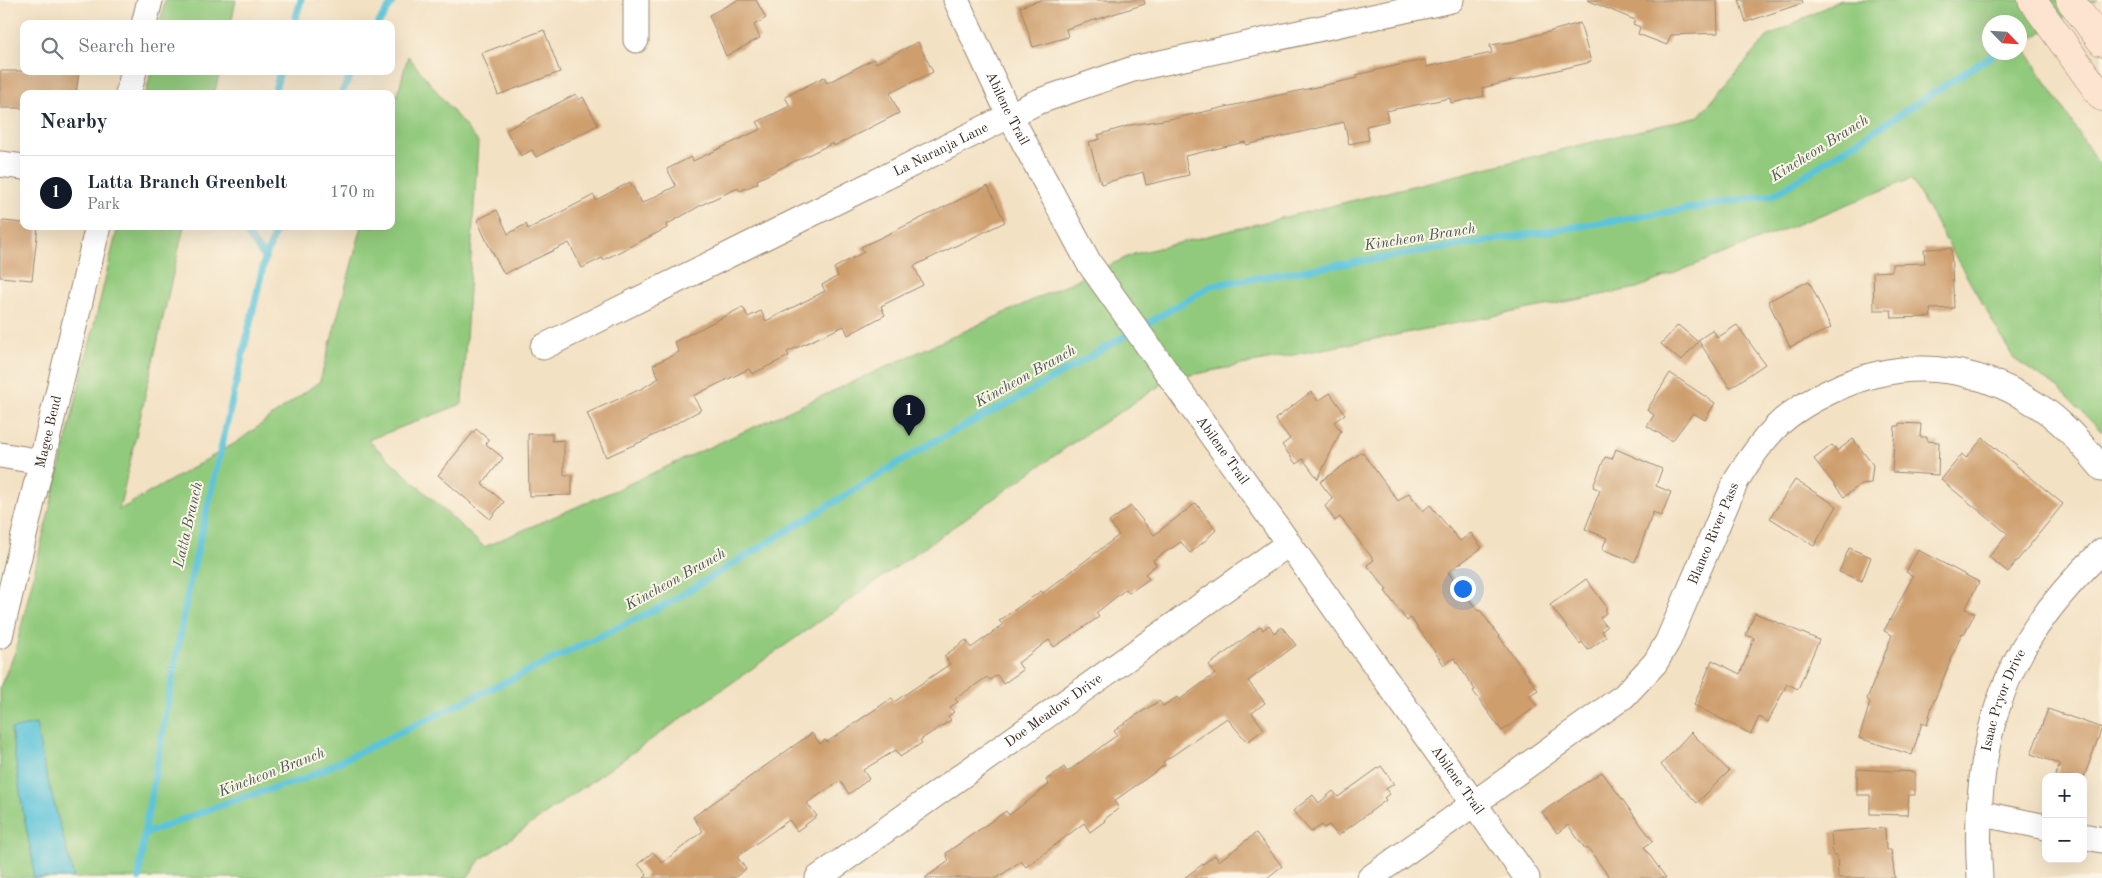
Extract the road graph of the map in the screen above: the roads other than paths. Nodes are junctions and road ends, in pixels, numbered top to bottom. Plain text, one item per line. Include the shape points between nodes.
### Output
1 (150, 0) edge
2 (636, 0) edge
3 (956, 0) edge
4 (1451, 0) edge
5 (2032, 0) edge
6 (2070, 0) edge
7 (145, 20) edge
8 (636, 40) dead end
9 (2102, 42) edge
10 (133, 75) edge
11 (129, 90) edge
12 (2102, 98) edge
13 (1009, 114) junction
14 (0, 164) edge
15 (20, 166) edge
16 (97, 230) edge
17 (543, 347) dead end
18 (0, 455) edge
19 (42, 462) junction
20 (2102, 468) edge
21 (1288, 544) junction
22 (2102, 551) edge
23 (0, 636) edge
24 (1474, 804) junction
25 (1979, 813) junction
26 (2042, 826) edge
27 (2087, 837) edge
28 (2102, 840) edge
29 (818, 878) edge
30 (1370, 878) edge
31 (1527, 878) edge
32 (1980, 878) edge

1 - 7 street
2 - 8 street
3 - 13 street, Abilene Trail
4 - 13 street, La Naranja Lane via 1133,69
5 - 12 main road
6 - 9 main road
10 - 11 street
13 - 17 street, La Naranja Lane
13 - 21 street, Abilene Trail via 1089,263
14 - 15 street
16 - 19 street, Magee Bend
18 - 19 street
19 - 23 street, Magee Bend
20 - 24 street, Blanco River Pass via 2071,433 2038,406 2013,391 1960,373 1919,368 1888,371 1820,396 1778,425 1749,459 1736,481 1668,642 1641,680 1624,696
21 - 24 street, Abilene Trail
21 - 29 street, Doe Meadow Drive
22 - 25 street, Isaac Pryor Drive via 2046,613 2017,662 1987,748 1980,782
24 - 30 street, Blanco River Pass
24 - 31 street, Abilene Trail
25 - 26 street
25 - 32 street, Isaac Pryor Drive
27 - 28 street

